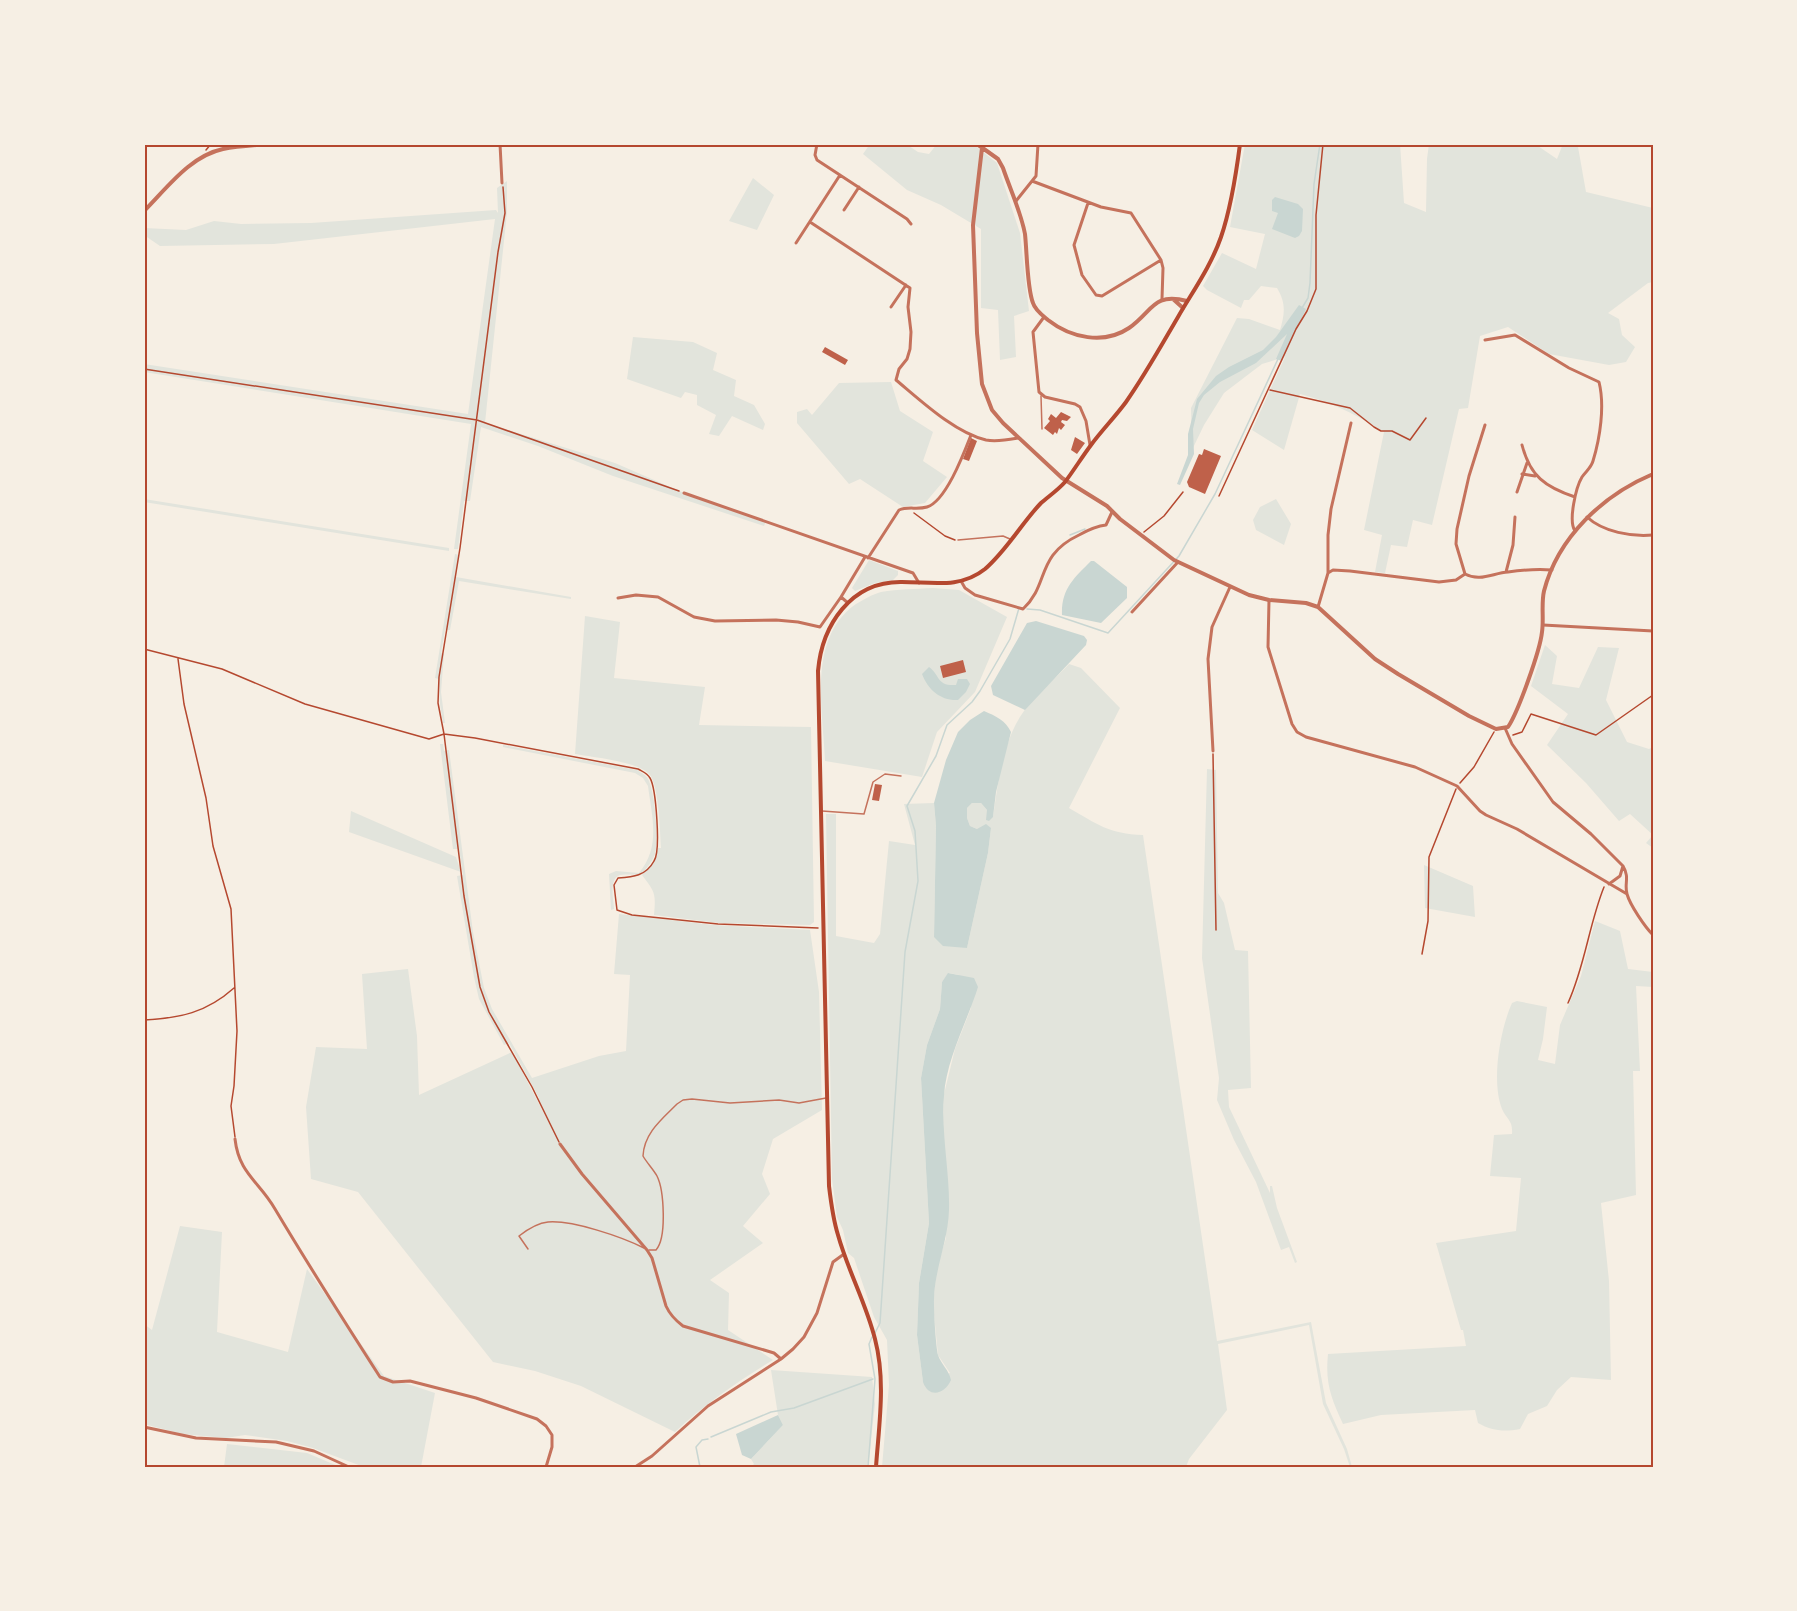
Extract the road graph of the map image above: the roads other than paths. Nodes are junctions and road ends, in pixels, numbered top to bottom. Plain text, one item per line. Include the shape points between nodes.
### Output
1 (270, 144) edge
2 (501, 144) edge
3 (817, 144) edge
4 (977, 144) edge
5 (1038, 144) edge
6 (1240, 144) edge
7 (982, 148) junction
8 (840, 175) junction
9 (1032, 182) junction
10 (502, 183) road end
11 (859, 187) junction
12 (1015, 202) junction
13 (1088, 203) junction
14 (844, 210) dead end
15 (144, 211) edge
16 (810, 222) junction
17 (911, 224) dead end
18 (796, 243) dead end
19 (1161, 260) junction
20 (907, 285) junction
21 (1173, 298) junction
22 (1162, 299) junction
23 (1187, 301) junction
24 (891, 307) dead end
25 (1183, 308) junction
26 (1044, 317) junction
27 (1485, 339) dead end
28 (1041, 395) junction
29 (1351, 423) dead end
30 (1485, 425) dead end
31 (1042, 429) dead end
32 (971, 435) junction
33 (1018, 438) junction
34 (1090, 445) junction
35 (1522, 445) dead end
36 (1527, 463) junction
37 (1522, 474) junction
38 (1653, 474) edge
39 (1537, 477) junction
40 (1065, 481) junction
41 (1517, 492) dead end
42 (684, 493) road end
43 (1575, 497) junction
44 (1112, 512) junction
45 (1515, 517) dead end
46 (1587, 517) junction
47 (1575, 531) junction
48 (1653, 535) edge
49 (958, 540) road end
50 (1011, 540) junction
51 (867, 558) junction
52 (1176, 561) junction
53 (1552, 570) junction
54 (1506, 572) junction
55 (1329, 573) junction
56 (1465, 573) junction
57 (961, 581) junction
58 (919, 583) junction
59 (1230, 587) junction
60 (841, 597) junction
61 (618, 598) dead end
62 (1269, 600) junction
63 (848, 603) junction
64 (1318, 607) junction
65 (1132, 612) dead end
66 (1543, 625) junction
67 (1653, 631) edge
68 (1505, 728) junction
69 (1213, 751) road end
70 (901, 776) dead end
71 (820, 811) junction
72 (1623, 866) junction
73 (1608, 883) junction
74 (1627, 894) junction
75 (1653, 935) edge
76 (826, 1098) junction
77 (235, 1139) road end
78 (560, 1144) road end
79 (528, 1249) dead end
80 (648, 1250) junction
81 (844, 1254) junction
82 (781, 1359) junction
83 (144, 1427) edge
84 (349, 1467) edge
85 (546, 1467) edge
86 (634, 1467) edge
87 (876, 1467) edge

1 - 15 street via 223,149 204,156
2 - 10 street
3 - 8 street via 816,158
4 - 7 street
5 - 9 street via 1037,171
6 - 23 main road via 1221,239
7 - 12 street via 998,159
7 - 33 street via 973,225 980,375 993,410
8 - 11 street
8 - 16 street
9 - 12 street
9 - 13 street
11 - 14 street
11 - 17 street
12 - 26 street via 1024,231 1033,304
13 - 19 street via 1131,213
13 - 19 street via 1074,245 1082,275 1096,295 1102,296
16 - 18 street
16 - 20 street
19 - 22 street
20 - 24 street
20 - 32 street via 910,349 896,380 927,407
21 - 22 street
21 - 23 street
21 - 25 street
22 - 26 street via 1131,327 1113,336 1076,335
23 - 25 main road
25 - 34 main road via 1125,404
26 - 28 street via 1033,332
27 - 43 street via 1515,335 1599,382 1602,399 1594,455
28 - 31 lane
28 - 34 street via 1080,407
29 - 55 street via 1331,509
30 - 56 street via 1457,529 1456,544
32 - 33 street via 996,441
32 - 51 street via 938,499 925,508 897,512
33 - 40 street
34 - 40 main road
35 - 36 street
36 - 37 street
36 - 39 street
37 - 39 street
37 - 41 street
38 - 46 street via 1613,496
39 - 43 street
40 - 44 street
40 - 50 main road
42 - 51 street
43 - 47 street
44 - 52 street
44 - 57 street via 1106,525 1057,548 1024,608 975,595
45 - 54 street
46 - 47 street
46 - 48 street via 1595,524 1628,534
47 - 53 street
49 - 50 lane via 1003,536
50 - 57 main road via 986,568
51 - 58 street via 913,573
51 - 60 street
52 - 59 street
52 - 65 street
53 - 54 street
53 - 66 street via 1544,592
54 - 56 street via 1482,578
55 - 56 street via 1350,571 1439,582 1456,580
55 - 64 street
57 - 58 main road
58 - 63 main road via 884,584
59 - 62 street
59 - 69 street via 1212,627 1208,659
60 - 61 street via 820,627 776,620 714,621 694,617 658,597
60 - 63 street
62 - 64 street
62 - 73 street via 1268,647 1298,732 1415,767 1457,786 1486,815
63 - 71 main road via 828,629 819,658
64 - 68 street via 1398,674 1458,711 1496,729
66 - 67 street
66 - 68 street via 1533,666
68 - 72 street via 1553,802
70 - 71 lane via 885,774 873,782 864,814
71 - 76 main road
72 - 73 street via 1620,876
72 - 74 street via 1628,879
73 - 74 street
74 - 75 street
76 - 80 lane via 799,1103 692,1099 677,1104 645,1142 643,1156 658,1178 664,1226 660,1246
76 - 81 main road via 831,1206
77 - 85 street via 245,1172 274,1207 380,1377 476,1398 537,1419 552,1435
78 - 80 street
79 - 80 lane via 519,1236 550,1222 581,1227
80 - 82 street via 666,1306 675,1320 683,1326 774,1353
81 - 82 street via 833,1262 812,1324
81 - 87 main road via 876,1341 881,1382
82 - 86 street via 708,1406
83 - 84 street via 196,1438 276,1442 314,1451

